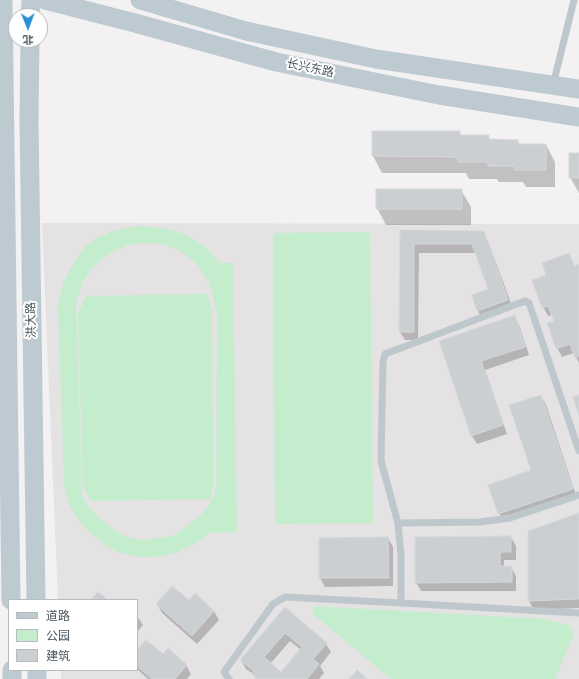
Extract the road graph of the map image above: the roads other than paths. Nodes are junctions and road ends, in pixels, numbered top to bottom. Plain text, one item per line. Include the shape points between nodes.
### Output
1 (3, 0) edge
2 (45, 0) edge
3 (140, 0) edge
4 (574, 0) edge
5 (30, 48) edge
6 (553, 85) junction
7 (579, 89) edge
8 (579, 117) edge
9 (579, 451) edge
10 (579, 495) edge
11 (398, 523) junction
12 (11, 599) edge
13 (36, 599) edge
14 (401, 603) junction
15 (579, 613) edge
16 (229, 679) edge

1 - 12 main road, 洪大路
2 - 8 main road, 长兴东路 via 276,62 439,95
3 - 6 main road, 长兴东路 via 246,31 376,60
4 - 6 lane
5 - 13 main road, 洪大路
6 - 7 main road, 长兴东路
9 - 11 lane via 529,303 525,301 385,354 381,460
10 - 11 lane via 510,518 480,522
11 - 14 lane
14 - 15 lane
14 - 16 lane via 285,597 273,604 224,672

